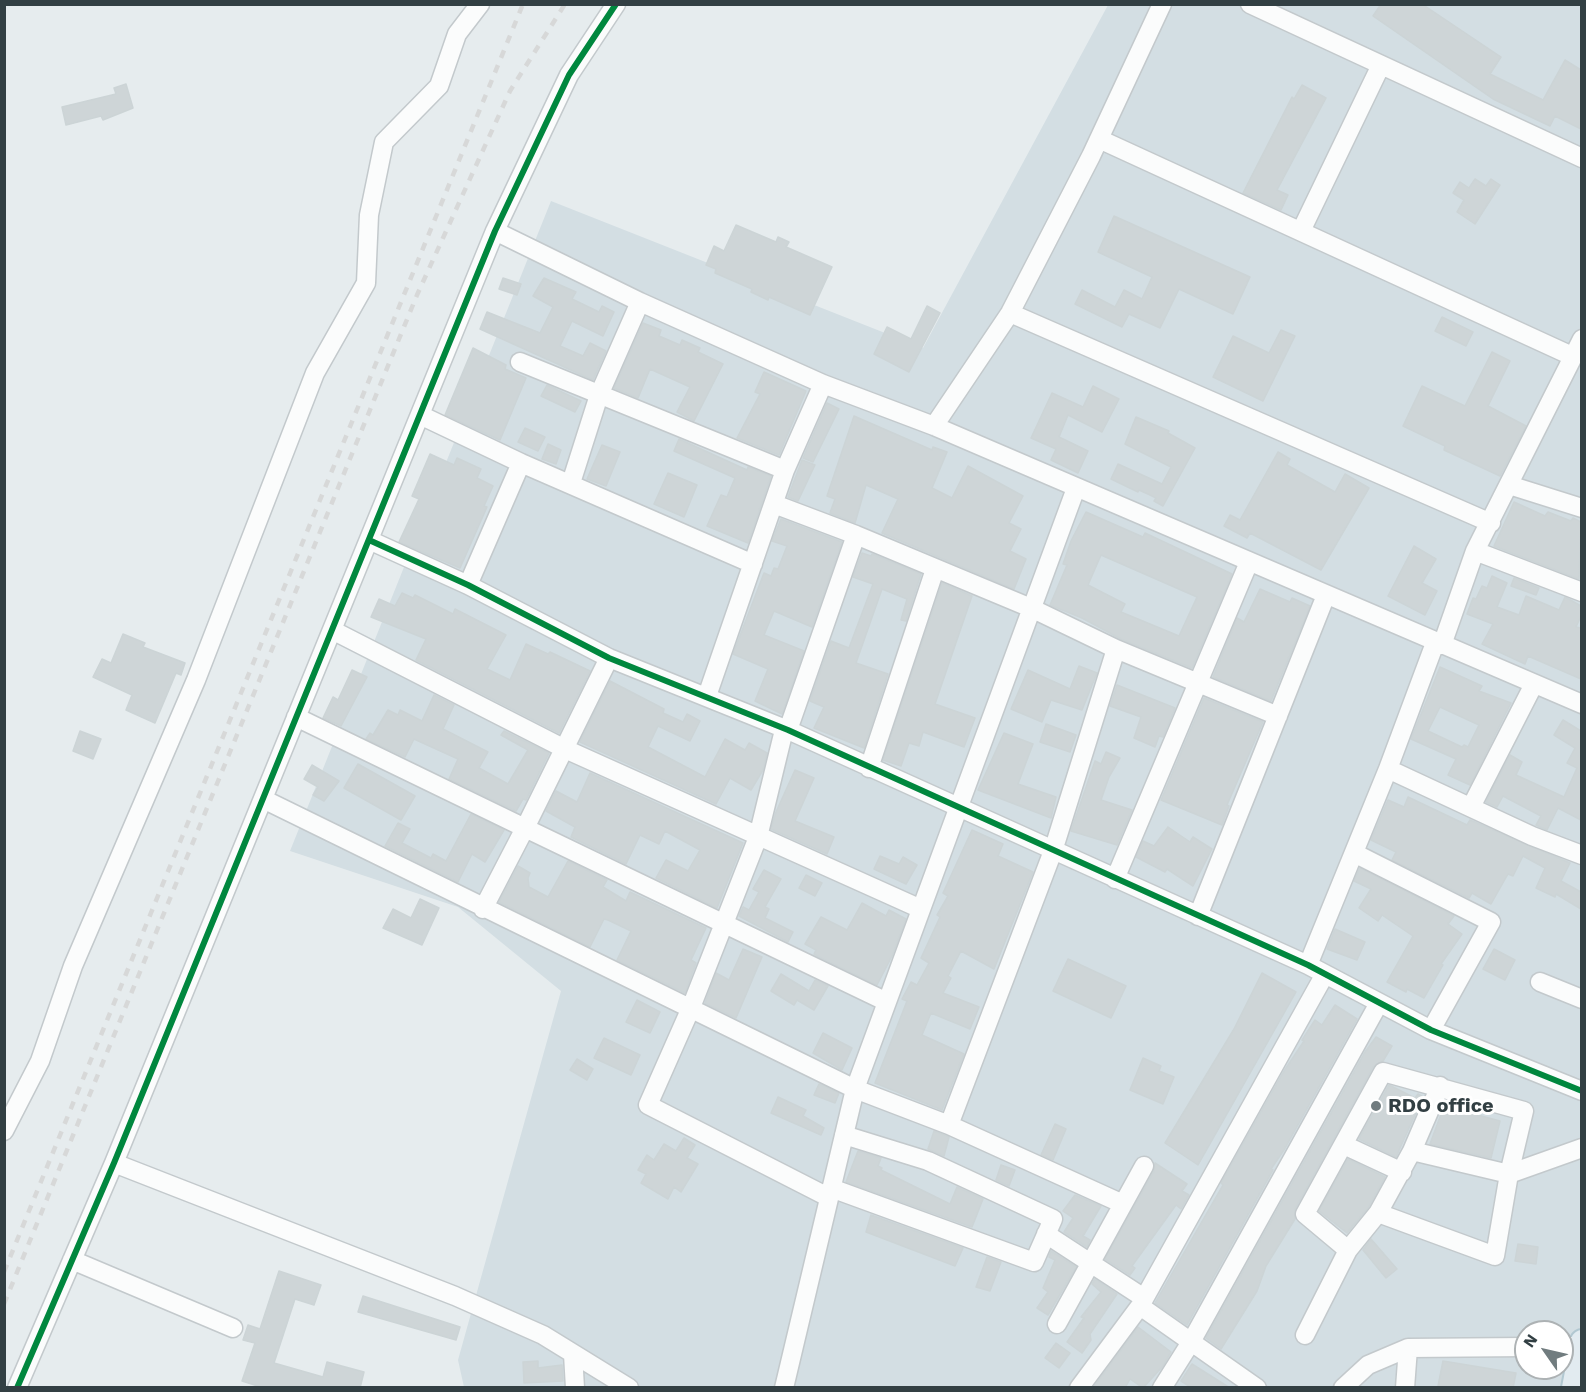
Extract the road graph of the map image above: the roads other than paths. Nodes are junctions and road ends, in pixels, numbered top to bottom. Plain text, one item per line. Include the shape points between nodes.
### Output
1 (480, 4) edge
2 (616, 4) edge
3 (1162, 4) edge
4 (1251, 4) edge
5 (1381, 65) junction
6 (1099, 139) junction
7 (1581, 158) edge
8 (495, 231) junction
9 (1301, 231) junction
10 (640, 302) junction
11 (1010, 314) junction
12 (1581, 339) edge
13 (1572, 356) junction
14 (520, 362) dead end
15 (823, 384) junction
16 (599, 395) junction
17 (420, 414) junction
18 (934, 426) junction
19 (521, 463) junction
20 (785, 470) junction
21 (571, 483) junction
22 (1509, 485) junction
23 (1076, 488) junction
24 (774, 504) junction
25 (1581, 508) edge
26 (1491, 523) junction
27 (856, 535) junction
28 (369, 540) junction
29 (1475, 551) junction
30 (1249, 562) junction
31 (753, 564) junction
32 (935, 569) junction
33 (468, 585) junction
34 (1581, 592) edge
35 (1326, 595) junction
36 (1031, 608) junction
37 (332, 630) junction
38 (1435, 643) junction
39 (1116, 649) junction
40 (609, 658) junction
41 (1196, 682) junction
42 (1534, 684) junction
43 (707, 696) junction
44 (1581, 704) edge
45 (1278, 716) junction
46 (296, 717) junction
47 (788, 730) junction
48 (565, 749) junction
49 (869, 768) junction
50 (1388, 769) junction
51 (263, 799) junction
52 (1471, 807) junction
53 (958, 809) junction
54 (525, 828) junction
55 (758, 837) junction
56 (1053, 851) junction
57 (1354, 853) junction
58 (1581, 854) edge
59 (1115, 879) junction
60 (483, 909) junction
61 (921, 909) junction
62 (1198, 916) junction
63 (723, 925) junction
64 (1308, 965) junction
65 (1325, 974) junction
66 (1540, 982) dead end
67 (1581, 999) edge
68 (887, 1002) junction
69 (1379, 1003) junction
70 (690, 1010) junction
71 (1431, 1030) junction
72 (1440, 1086) junction
73 (855, 1089) junction
74 (1581, 1091) edge
75 (950, 1125) junction
76 (4, 1131) edge
77 (844, 1135) junction
78 (1344, 1145) junction
79 (1581, 1148) edge
80 (1412, 1151) junction
81 (114, 1164) junction
82 (1144, 1166) dead end
83 (1402, 1172) junction
84 (1509, 1174) junction
85 (830, 1192) junction
86 (1123, 1204) junction
87 (1378, 1213) junction
88 (1046, 1234) junction
89 (1348, 1250) junction
90 (72, 1260) junction
91 (1089, 1263) junction
92 (1142, 1302) junction
93 (1057, 1324) dead end
94 (233, 1328) dead end
95 (1305, 1335) dead end
96 (1191, 1342) junction
97 (1575, 1344) edge
98 (1514, 1347) edge
99 (1408, 1348) junction
100 (573, 1354) junction
101 (17, 1388) edge
102 (575, 1388) edge
103 (628, 1388) edge
104 (784, 1388) edge
105 (1079, 1388) edge
106 (1162, 1388) edge
107 (1257, 1388) edge
108 (1343, 1388) edge
109 (1405, 1388) edge
110 (1573, 1388) edge

1 - 76 street via 457,34 439,86 384,142 369,215 366,283 315,373 196,680 73,966 40,1061
2 - 8 street via 569,75
3 - 6 street
4 - 5 street
5 - 7 street
5 - 9 street
6 - 9 street
6 - 11 street
8 - 10 street
8 - 17 street
9 - 13 street
10 - 15 street
10 - 16 street
11 - 18 street
11 - 26 street
12 - 13 street
13 - 22 street
14 - 16 street
15 - 18 street
15 - 20 street
16 - 20 street
16 - 21 street
17 - 19 street
17 - 28 street
18 - 23 street
19 - 21 street
19 - 33 street
20 - 24 street
21 - 31 street
22 - 25 street
22 - 26 street
23 - 30 street
23 - 36 street
24 - 27 street
24 - 31 street
26 - 29 street
27 - 32 street
27 - 47 street
28 - 33 street
28 - 37 street
29 - 34 street
29 - 38 street via 1442,645
30 - 35 street
30 - 41 street
31 - 43 street
32 - 36 street
32 - 49 street
33 - 40 street
35 - 38 street
35 - 45 street
36 - 39 street
36 - 53 street
37 - 46 street
37 - 48 street
38 - 42 street
38 - 50 street
39 - 41 street
39 - 56 street
40 - 43 street
40 - 48 street
41 - 45 street
41 - 59 street
42 - 44 street
42 - 52 street
43 - 47 street
45 - 62 street
46 - 51 street
46 - 54 street
47 - 49 street
47 - 55 street via 783,734
48 - 54 street
48 - 55 street
49 - 53 street
50 - 52 street
50 - 57 street
51 - 60 street
51 - 81 street
52 - 58 street
53 - 56 street
53 - 61 street
54 - 60 street
54 - 63 street
55 - 61 street
55 - 63 street
56 - 59 street
56 - 75 street
57 - 64 street
57 - 71 street via 1491,922
59 - 62 street
60 - 70 street
61 - 68 street
62 - 64 street
63 - 68 street
63 - 70 street
64 - 65 street
65 - 69 street
65 - 92 street
66 - 67 street
68 - 73 street
69 - 71 street
69 - 96 street
70 - 73 street
70 - 85 street via 648,1106
71 - 74 street
72 - 78 street via 1383,1072
72 - 80 street
72 - 84 street via 1524,1111
73 - 75 street
73 - 77 street
75 - 86 street
77 - 85 street
77 - 88 street via 928,1161 1053,1219
78 - 83 street
78 - 89 street via 1305,1214
79 - 84 street
80 - 83 street
80 - 84 street
81 - 90 street
81 - 100 street via 455,1296 543,1335
82 - 86 street
83 - 87 street
84 - 87 street via 1495,1256
85 - 88 street via 1034,1262
85 - 104 street
86 - 91 street
87 - 89 street
88 - 91 street
89 - 95 street
90 - 94 street
90 - 101 street
91 - 92 street
91 - 93 street
92 - 96 street
92 - 105 street
96 - 106 street
96 - 107 street
97 - 110 main road
98 - 99 street
99 - 108 street via 1368,1365
99 - 109 street
100 - 102 street
100 - 103 street

